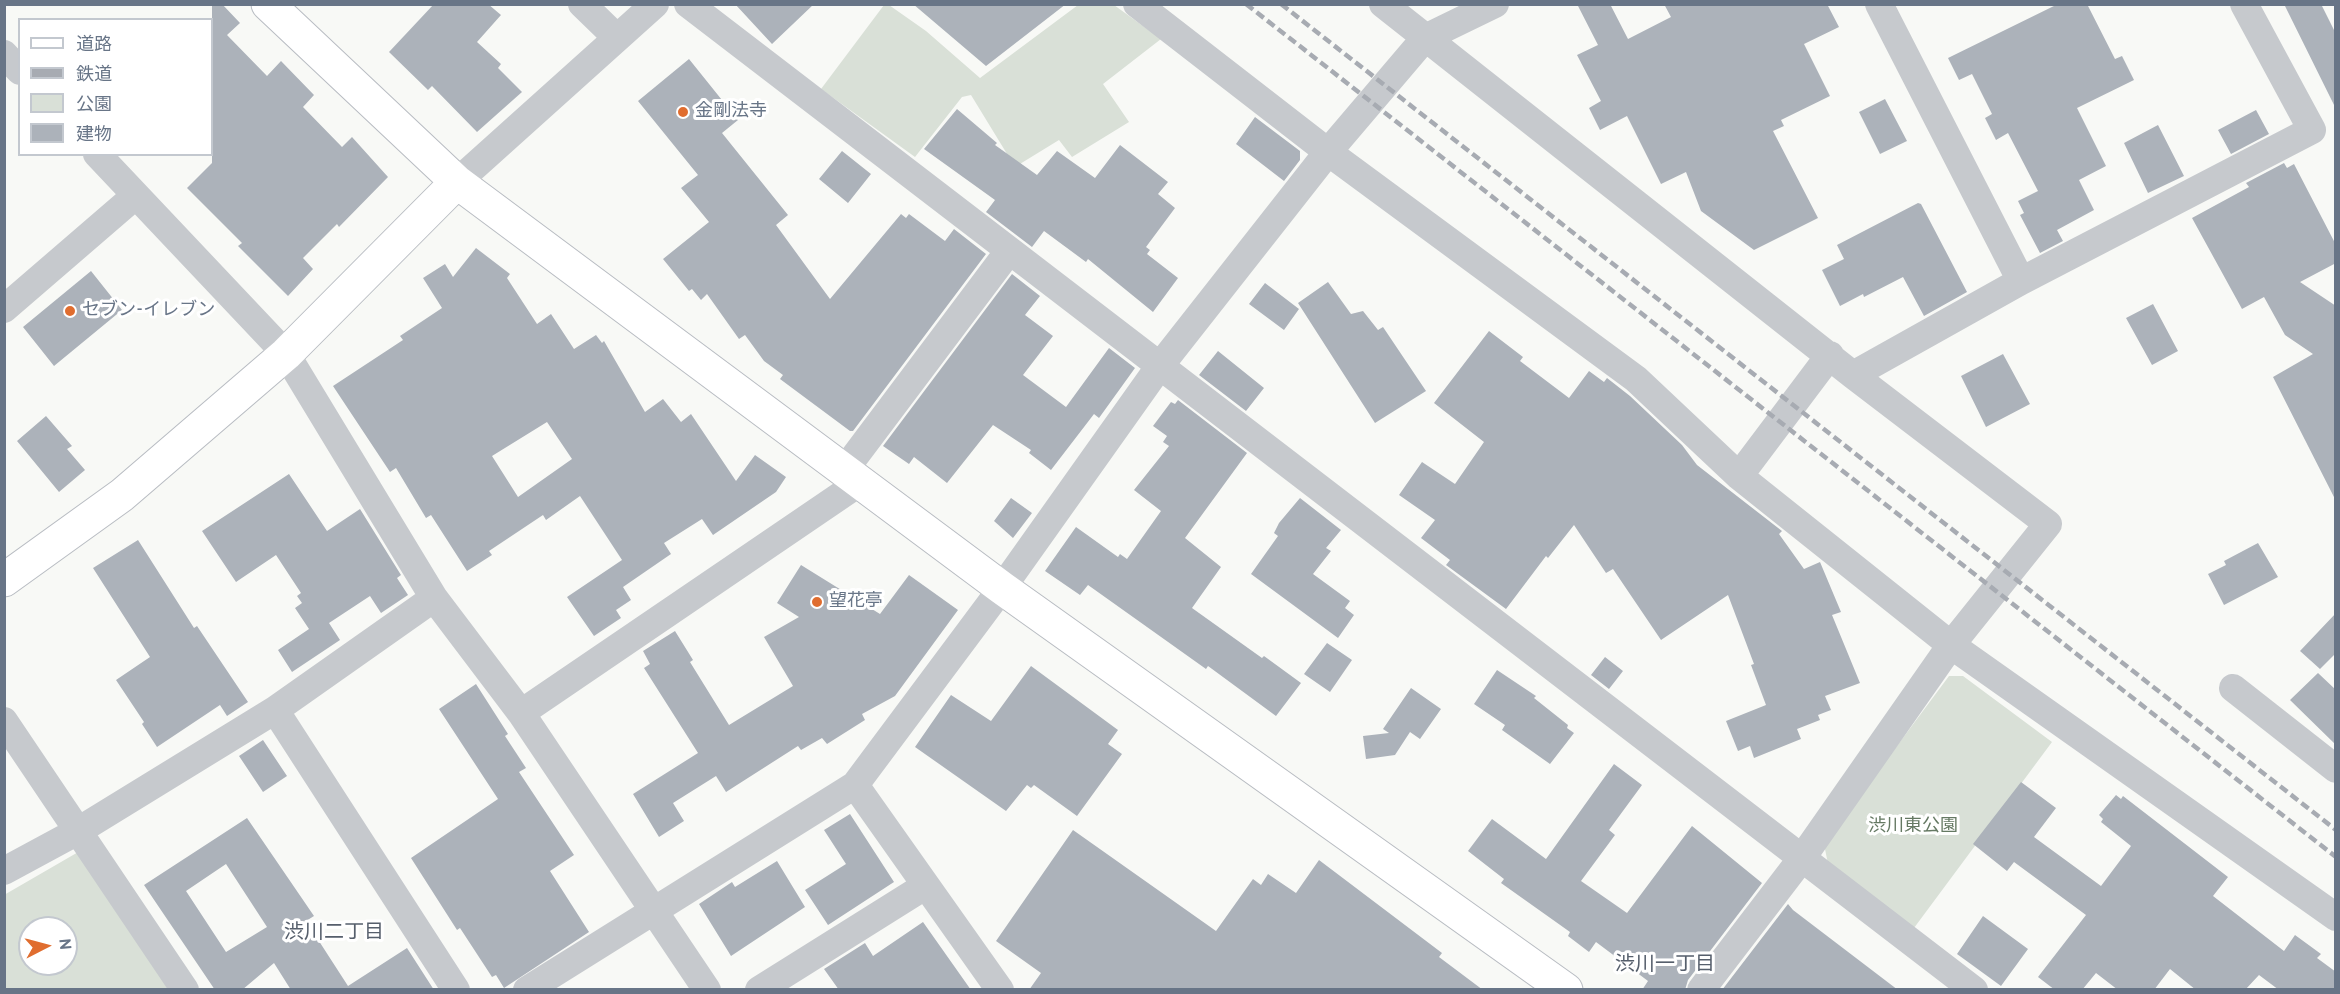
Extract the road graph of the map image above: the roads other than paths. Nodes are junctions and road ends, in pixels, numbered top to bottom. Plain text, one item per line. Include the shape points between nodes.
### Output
1 (268, 4) edge
2 (582, 4) edge
3 (655, 4) edge
4 (688, 4) edge
5 (1137, 4) edge
6 (1383, 4) edge
7 (1495, 4) edge
8 (1879, 4) edge
9 (2244, 4) edge
10 (616, 37) junction
11 (1425, 38) junction
12 (4, 54) edge
13 (18, 69) edge
14 (1328, 152) junction
15 (99, 156) edge
16 (457, 182) junction
17 (135, 196) junction
18 (1009, 251) junction
19 (2021, 281) junction
20 (4, 309) edge
21 (286, 354) junction
22 (1830, 356) junction
23 (1159, 368) junction
24 (1853, 375) junction
25 (1739, 476) junction
26 (851, 477) junction
27 (4, 580) edge
28 (1002, 588) junction
29 (434, 597) junction
30 (1951, 645) junction
31 (2234, 688) dead end
32 (275, 710) junction
33 (521, 713) junction
34 (4, 721) edge
35 (2336, 768) edge
36 (855, 785) junction
37 (78, 831) junction
38 (1802, 858) junction
39 (4, 871) edge
40 (925, 886) junction
41 (652, 910) junction
42 (2336, 917) edge
43 (185, 990) edge
44 (456, 990) edge
45 (527, 990) edge
46 (707, 990) edge
47 (759, 990) edge
48 (1000, 990) edge
49 (1566, 990) edge
50 (1701, 990) edge
51 (1974, 990) edge

1 - 16 street
2 - 10 street
3 - 10 street
4 - 18 street
5 - 14 street
6 - 11 street
7 - 11 street
8 - 19 street
9 - 19 street via 2312,130
10 - 16 street
11 - 14 street
11 - 22 street
12 - 13 street
14 - 23 street
14 - 25 street via 1636,379
15 - 17 street
16 - 21 street
16 - 26 street
17 - 20 street
17 - 21 street
18 - 23 street
18 - 26 street
19 - 24 street
21 - 27 street via 122,495
21 - 29 street
22 - 24 street
22 - 25 street
23 - 28 street
23 - 38 street
24 - 30 street via 2048,524
25 - 30 street
26 - 28 street
26 - 33 street
28 - 36 street
28 - 49 street
29 - 32 street
29 - 33 street
30 - 38 street
30 - 42 street
31 - 35 street
32 - 37 street
32 - 44 street
33 - 41 street
34 - 37 street
36 - 40 street
36 - 41 street
37 - 39 street
37 - 43 street
38 - 50 street
38 - 51 street
40 - 47 street
40 - 48 street
41 - 45 street
41 - 46 street

